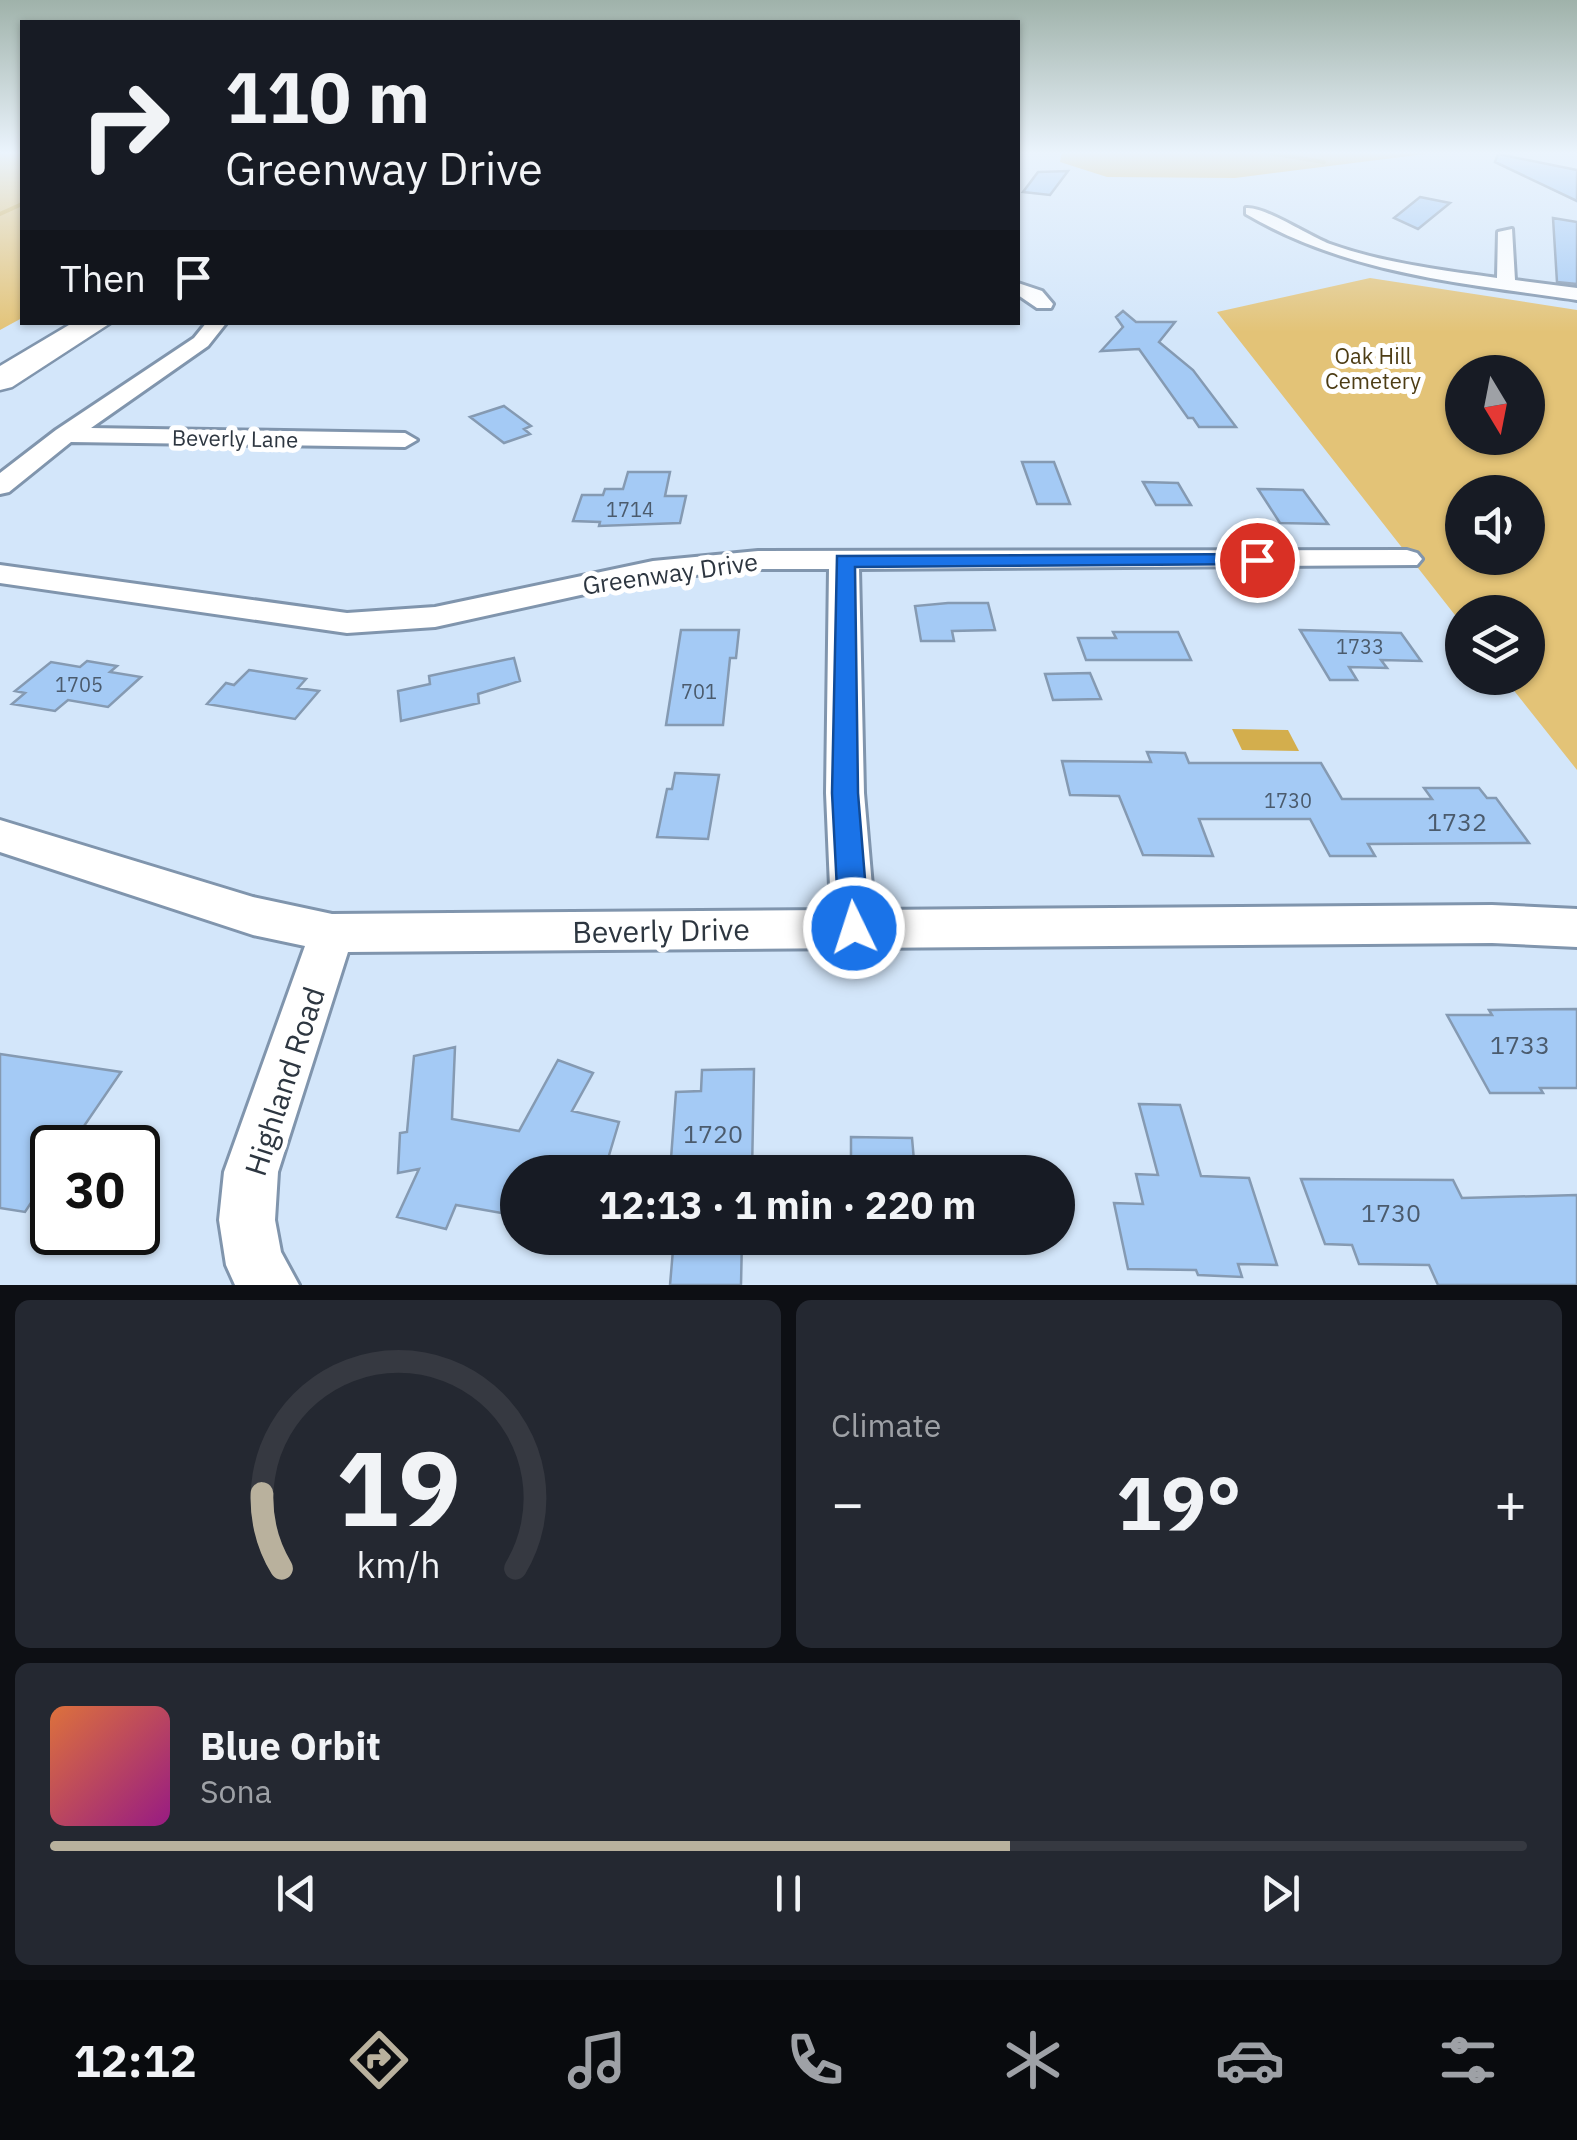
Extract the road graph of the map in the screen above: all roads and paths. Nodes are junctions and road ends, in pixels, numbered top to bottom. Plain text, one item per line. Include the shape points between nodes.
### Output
1 (1253, 212) edge
2 (1506, 232) dead end
3 (1506, 282) junction
4 (1020, 289) edge
5 (1577, 294) edge
6 (1044, 304) dead end
7 (57, 325) edge
8 (91, 325) edge
9 (215, 325) edge
10 (0, 358) edge
11 (0, 380) edge
12 (65, 435) junction
13 (405, 440) dead end
14 (0, 486) edge
15 (1407, 560) dead end
16 (844, 561) junction
17 (0, 574) edge
18 (0, 836) edge
19 (854, 928) junction
20 (1577, 928) edge
21 (332, 933) junction
22 (270, 1285) edge

1 - 3 street via 1338,250
2 - 3 street
3 - 5 street
4 - 6 street
7 - 10 main road
8 - 11 main road
9 - 12 street via 201,342
12 - 13 street, Beverly Lane
12 - 14 street
15 - 16 street, Greenway Drive
16 - 17 street, Greenway Drive via 706,563 435,617 347,623
16 - 19 street via 845,793
18 - 21 street, Beverly Drive via 252,916
19 - 20 street, Beverly Drive
19 - 21 street, Beverly Drive
21 - 22 street, Highland Road via 251,1172 247,1220 255,1265

